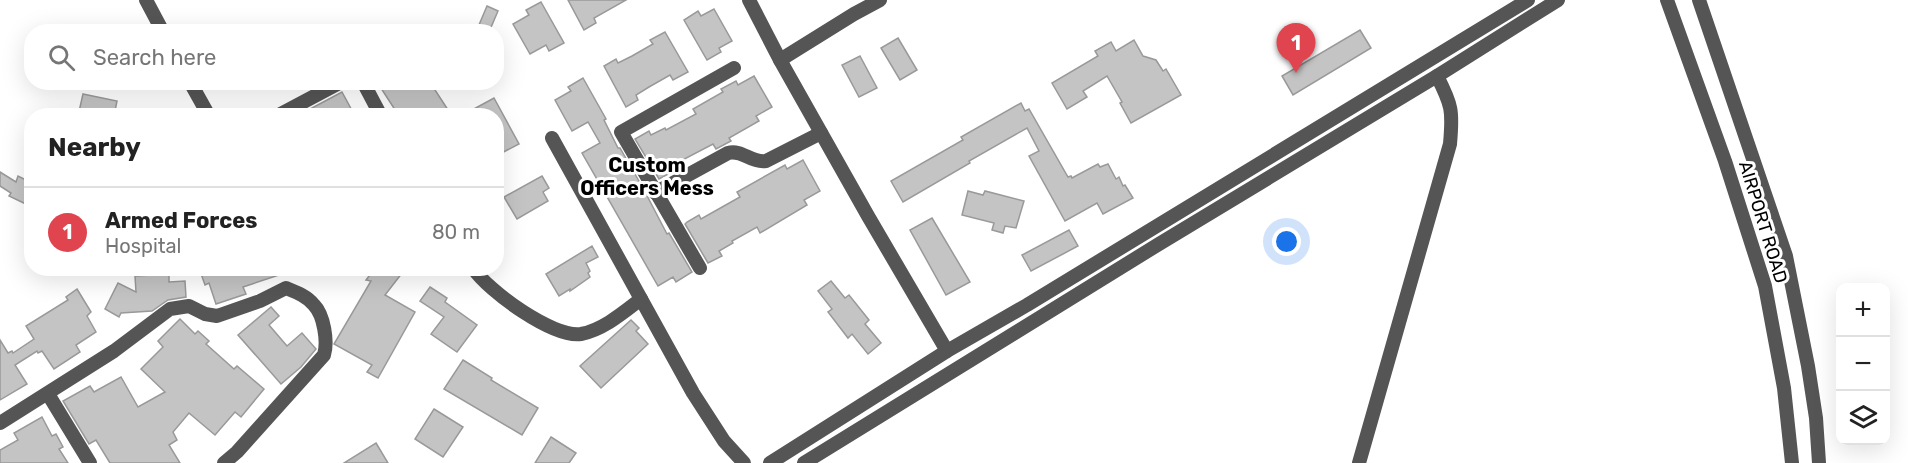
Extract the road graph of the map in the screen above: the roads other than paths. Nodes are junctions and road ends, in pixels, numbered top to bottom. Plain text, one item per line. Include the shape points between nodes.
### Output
1 (146, 0) edge
2 (749, 0) edge
3 (880, 0) edge
4 (1528, 0) edge
5 (1557, 0) edge
6 (1661, 0) edge
7 (1699, 0) edge
8 (1670, 6) edge
9 (159, 24) edge
10 (780, 60) junction
11 (734, 68) dead end
12 (1437, 76) junction
13 (194, 90) edge
14 (326, 90) edge
15 (367, 90) edge
16 (205, 108) edge
17 (292, 108) edge
18 (377, 108) edge
19 (821, 133) junction
20 (552, 138) dead end
21 (655, 193) junction
22 (700, 268) dead end
23 (480, 276) edge
24 (641, 299) junction
25 (947, 351) junction
26 (48, 394) junction
27 (0, 423) edge
28 (90, 463) edge
29 (224, 463) edge
30 (744, 463) edge
31 (770, 463) edge
32 (804, 463) edge
33 (1359, 463) edge
34 (1792, 463) edge
35 (1819, 463) edge

1 - 9 street
2 - 10 street
3 - 10 street
4 - 25 street
5 - 12 street
6 - 8 street
7 - 35 street, AIRPORT ROAD via 1786,256 1808,366
8 - 34 street, AIRPORT ROAD via 1765,286 1784,388
10 - 19 street
11 - 21 street via 621,132
12 - 32 street
12 - 33 street via 1450,100 1450,144
13 - 16 street
14 - 17 street
15 - 18 street
19 - 21 street via 766,161 759,162 739,152 728,153
19 - 25 street
20 - 24 street
21 - 22 street
23 - 24 street via 493,291 521,310 568,333 594,330
24 - 30 street via 693,393 724,441
25 - 31 street
26 - 27 street
26 - 28 street
26 - 29 street via 170,309 189,306 217,316 285,288 297,292 316,306 326,339 324,355

